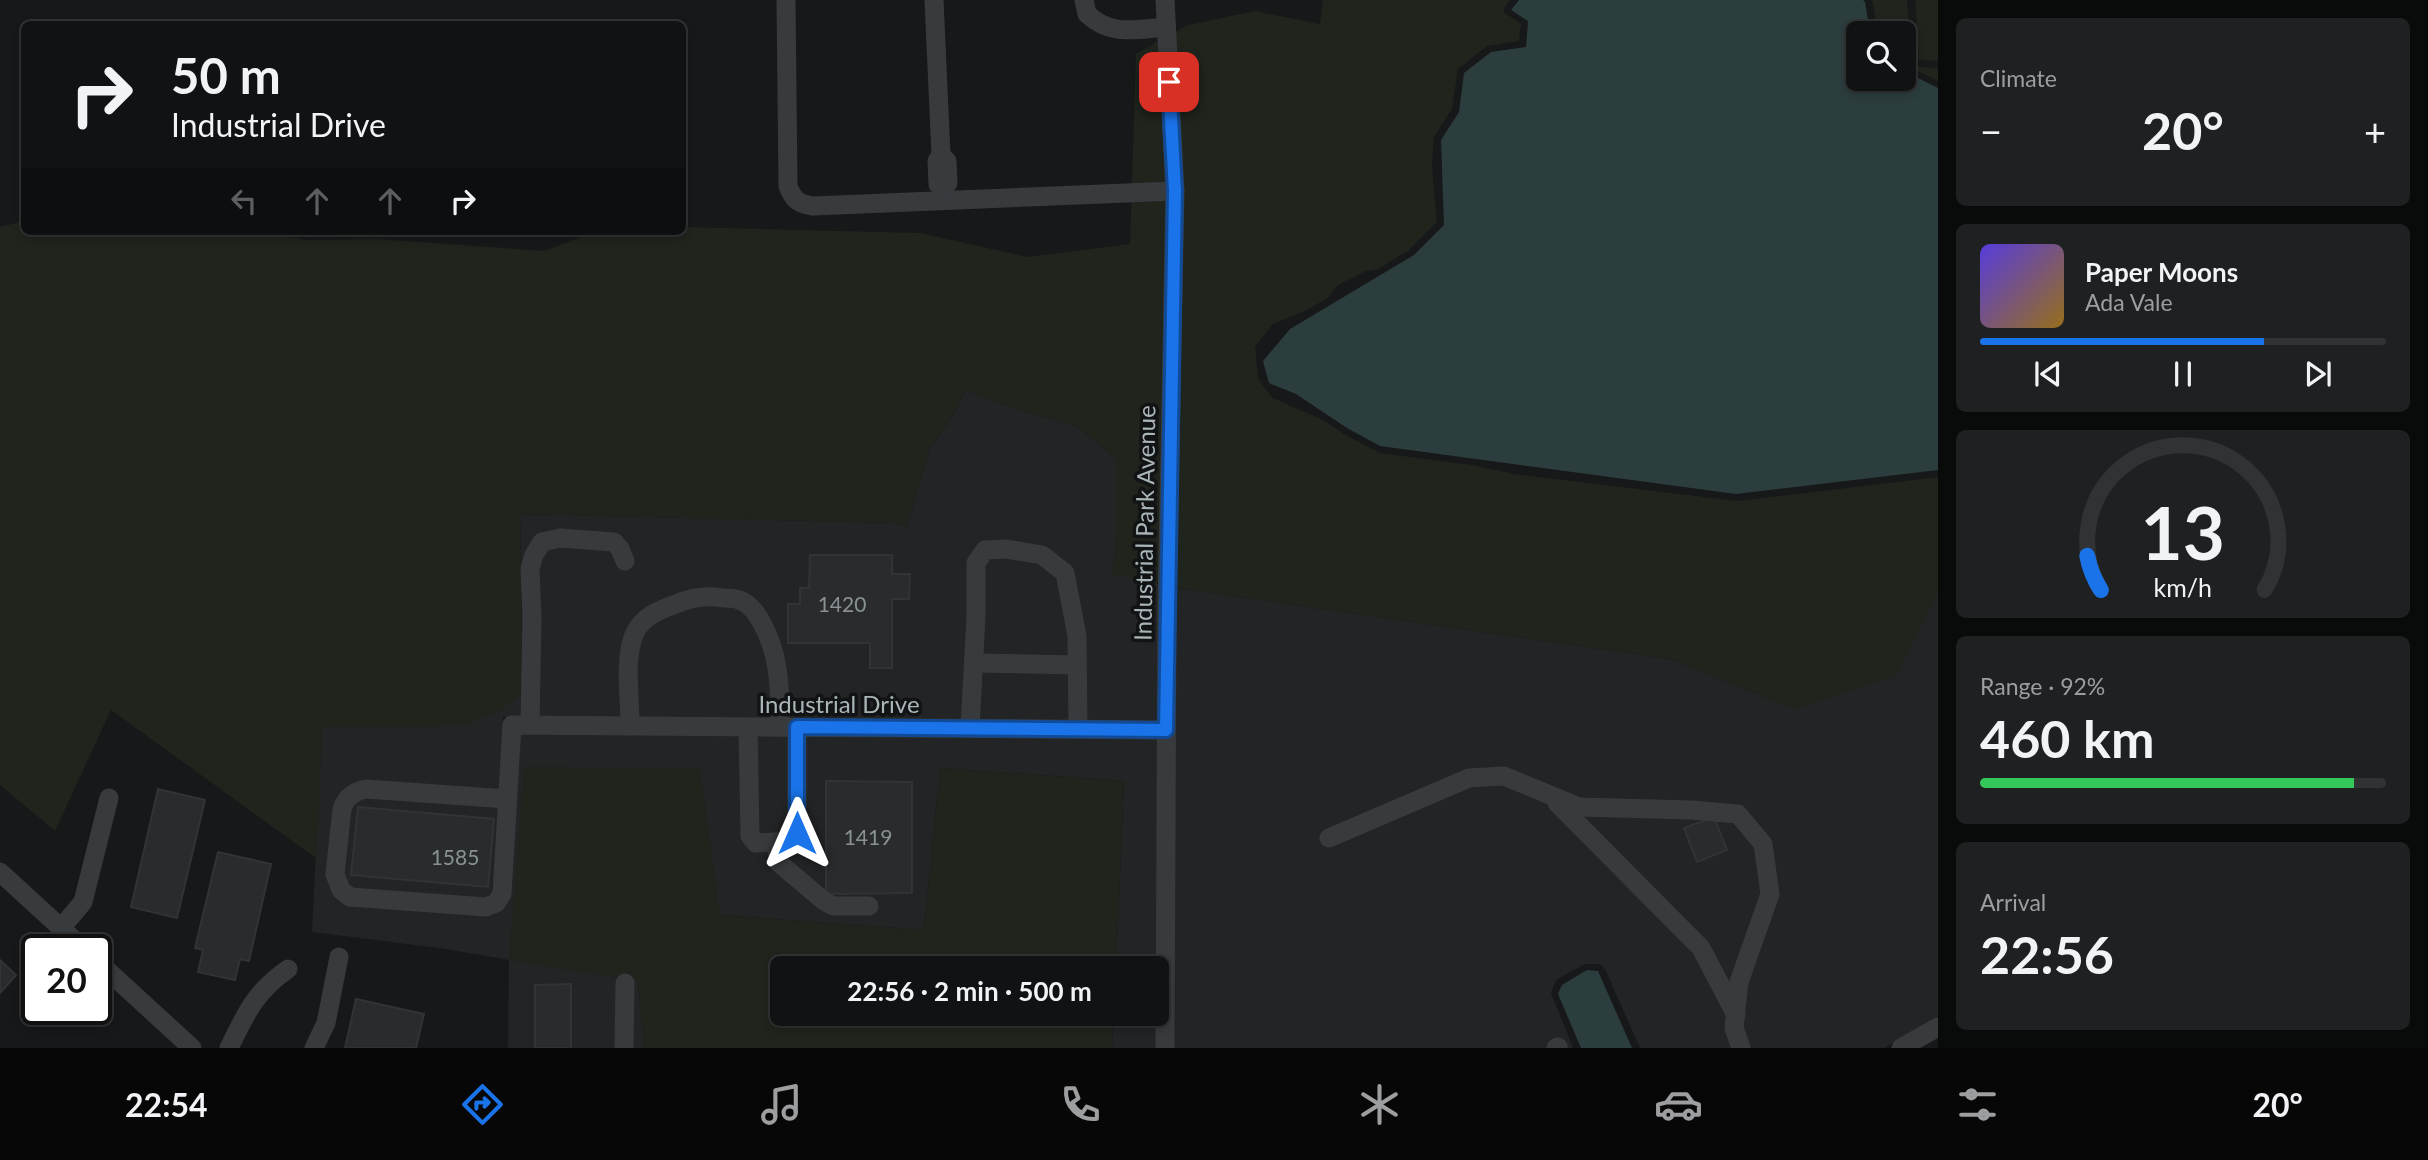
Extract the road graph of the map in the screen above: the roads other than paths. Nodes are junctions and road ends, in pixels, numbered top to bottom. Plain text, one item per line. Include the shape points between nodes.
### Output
1 (786, 0) edge
2 (934, 0) edge
3 (1084, 0) edge
4 (1165, 0) edge
5 (1166, 27) junction
6 (1175, 191) junction
7 (943, 194) junction
8 (625, 561) dead end
9 (974, 663) junction
10 (1077, 665) junction
11 (521, 725) junction
12 (629, 726) junction
13 (748, 727) junction
14 (788, 727) junction
15 (970, 728) junction
16 (1078, 729) junction
17 (1166, 730) junction
18 (1548, 795) junction
19 (109, 798) dead end
20 (508, 799) junction
21 (1329, 838) dead end
22 (775, 842) junction
23 (0, 872) edge
24 (869, 906) dead end
25 (61, 928) junction
26 (68, 934) edge
27 (339, 957) dead end
28 (288, 969) dead end
29 (112, 975) edge
30 (625, 983) dead end
31 (1736, 1016) junction
32 (1938, 1027) edge
33 (192, 1048) edge
34 (229, 1048) edge
35 (314, 1048) edge
36 (624, 1048) edge
37 (1165, 1048) edge
38 (1741, 1048) edge
39 (1901, 1048) edge

1 - 7 street via 791,195 813,206
2 - 7 street via 941,155 938,184
3 - 5 street via 1087,13 1106,27
4 - 5 street, Industrial Park Avenue
5 - 6 street, Industrial Park Avenue
6 - 7 street
6 - 17 street, Industrial Park Avenue
8 - 11 street via 614,542 560,538 542,542 530,569 533,618
9 - 10 street
9 - 10 street via 976,564 985,550 1006,549 1042,555 1065,573 1077,636
9 - 15 street
10 - 16 street
11 - 12 street, Industrial Drive
11 - 20 street
12 - 13 street, Industrial Drive
12 - 14 street via 630,652 639,625 655,612 709,596 741,600 767,630 776,655
13 - 14 street, Industrial Drive
13 - 22 street via 750,836 756,843
14 - 15 street, Industrial Drive
14 - 22 street via 797,833 792,841
15 - 16 street, Industrial Drive
16 - 17 street, Industrial Drive
17 - 37 street, Industrial Park Avenue
18 - 21 street via 1504,776 1469,778
18 - 31 street via 1701,947
18 - 31 street via 1579,807 1738,814 1763,844 1770,894 1739,982
19 - 25 street via 83,901
20 - 20 street via 502,894 492,906 350,897 339,885 335,874 342,809 355,792
22 - 24 street via 779,863 824,901 833,906
23 - 25 street
25 - 26 street
27 - 35 street via 326,1023
28 - 34 street via 248,1008
29 - 33 street
30 - 36 street
31 - 38 street via 1734,1028
32 - 39 street

